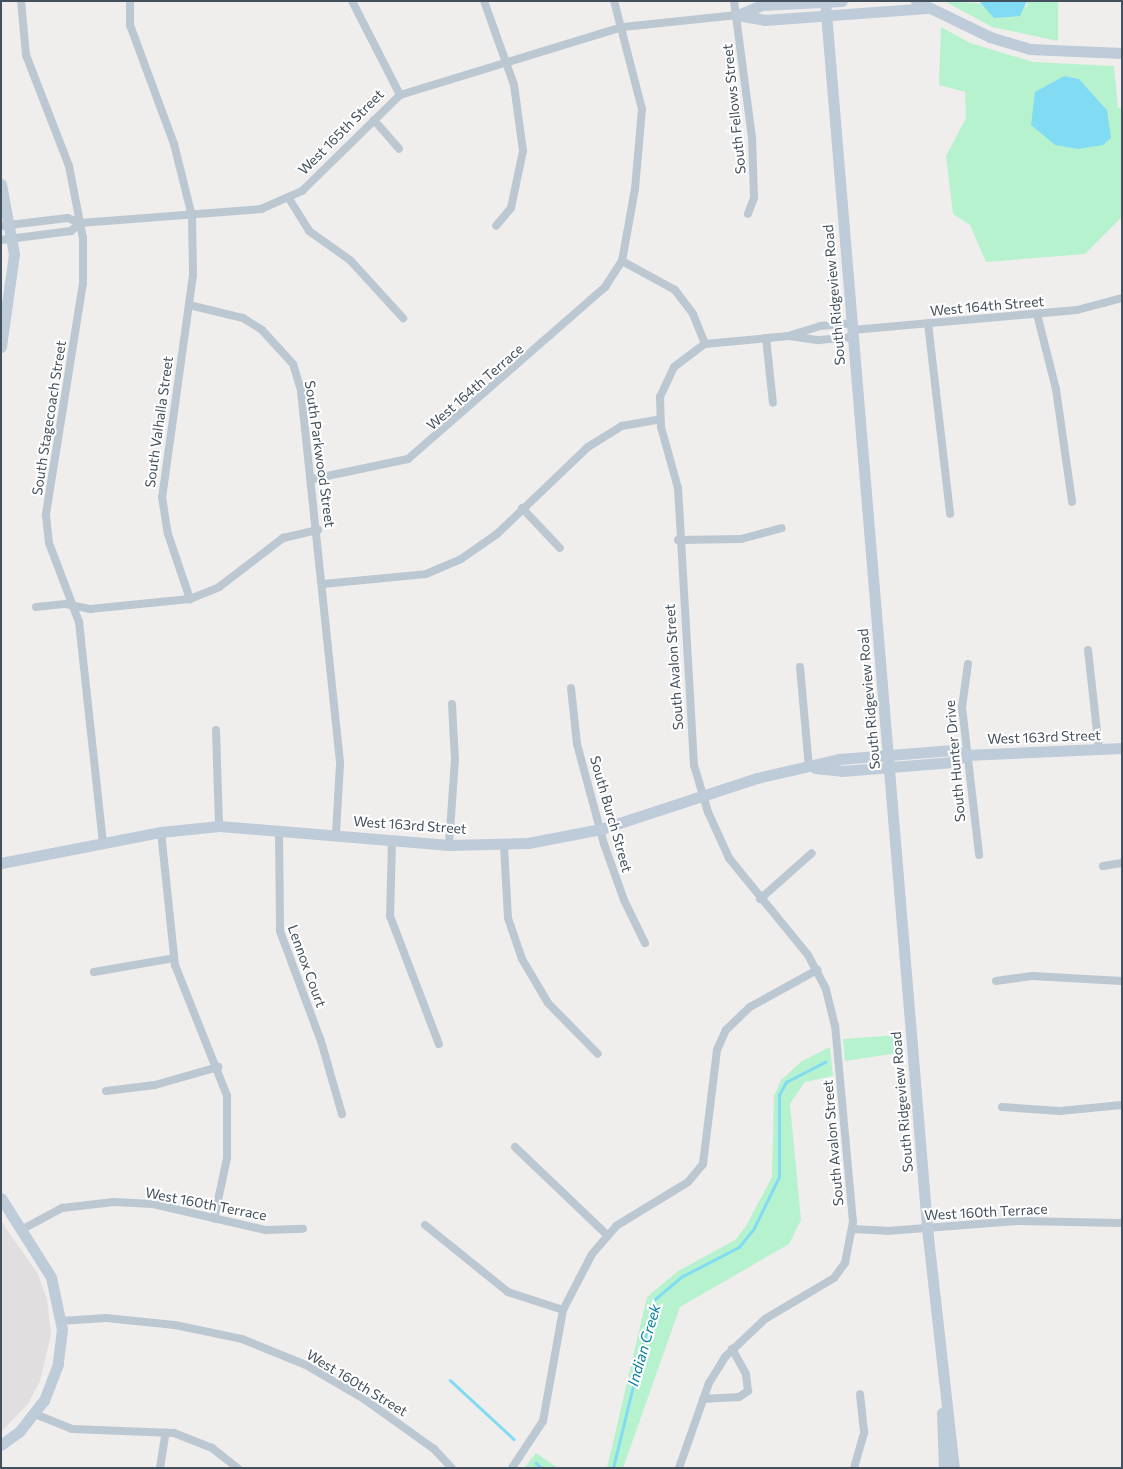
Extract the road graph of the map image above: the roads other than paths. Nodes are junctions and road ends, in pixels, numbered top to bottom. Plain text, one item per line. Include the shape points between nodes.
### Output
1 (21, 1) edge
2 (130, 1) edge
3 (352, 1) edge
4 (484, 1) edge
5 (614, 1) edge
6 (734, 1) edge
7 (842, 1) edge
8 (916, 1) edge
9 (825, 2) edge
10 (927, 8) junction
11 (737, 15) junction
12 (827, 16) junction
13 (623, 27) junction
14 (1122, 53) edge
15 (505, 60) junction
16 (400, 95) junction
17 (374, 120) junction
18 (399, 149) dead end
19 (1, 184) edge
20 (288, 197) junction
21 (748, 214) dead end
22 (192, 216) junction
23 (80, 223) junction
24 (6, 225) edge
25 (496, 226) dead end
26 (7, 240) edge
27 (622, 261) junction
28 (1122, 298) edge
29 (189, 305) junction
30 (1037, 314) junction
31 (403, 318) dead end
32 (928, 323) junction
33 (852, 330) junction
34 (790, 336) junction
35 (766, 338) junction
36 (704, 344) junction
37 (1, 347) edge
38 (773, 403) dead end
39 (660, 419) junction
40 (313, 479) junction
41 (1072, 502) dead end
42 (522, 508) junction
43 (950, 514) dead end
44 (782, 528) dead end
45 (318, 530) junction
46 (678, 540) junction
47 (560, 548) dead end
48 (323, 584) junction
49 (190, 599) junction
50 (75, 606) junction
51 (36, 607) dead end
52 (1088, 650) dead end
53 (968, 664) dead end
54 (800, 667) dead end
55 (571, 688) dead end
56 (452, 704) dead end
57 (216, 730) dead end
58 (1122, 748) edge
59 (1099, 750) junction
60 (966, 755) junction
61 (889, 761) junction
62 (808, 767) junction
63 (703, 796) junction
64 (218, 826) junction
65 (601, 829) junction
66 (279, 830) junction
67 (161, 832) junction
68 (336, 834) junction
69 (392, 841) junction
70 (102, 843) junction
71 (448, 845) junction
72 (504, 846) junction
73 (812, 853) dead end
74 (979, 855) dead end
75 (1, 863) edge
76 (1122, 863) edge
77 (1104, 866) dead end
78 (760, 899) junction
79 (645, 943) dead end
80 (174, 958) junction
81 (817, 970) junction
82 (94, 972) dead end
83 (996, 981) dead end
84 (1122, 982) edge
85 (439, 1044) dead end
86 (598, 1054) dead end
87 (218, 1067) junction
88 (106, 1090) dead end
89 (1122, 1105) edge
90 (1002, 1107) dead end
91 (342, 1114) dead end
92 (515, 1147) dead end
93 (1, 1198) edge
94 (214, 1219) junction
95 (1122, 1223) edge
96 (425, 1225) dead end
97 (928, 1228) junction
98 (852, 1229) junction
99 (21, 1230) junction
100 (303, 1230) dead end
101 (607, 1235) junction
102 (563, 1310) junction
103 (61, 1320) junction
104 (732, 1349) junction
105 (860, 1394) dead end
106 (943, 1394) junction
107 (704, 1398) junction
108 (34, 1414) junction
109 (166, 1432) junction
110 (1, 1445) edge
111 (160, 1468) edge
112 (238, 1468) edge
113 (452, 1468) edge
114 (512, 1468) edge
115 (679, 1468) edge
116 (854, 1468) edge
117 (944, 1468) edge
118 (954, 1468) edge

1 - 23 street, South Stagecoach Street via 26,55 69,166
2 - 22 street via 130,25 174,144
3 - 16 street
4 - 15 street
5 - 13 street
6 - 11 street, South Fellows Street
7 - 9 street, West 165th Street
8 - 10 street, West 165th Street
9 - 11 street, West 165th Street via 762,5
9 - 12 street, South Ridgeview Road
10 - 12 street, West 165th Street
10 - 14 street, West 165th Street via 990,37 1030,49
11 - 12 street, West 165th Street via 765,20
11 - 13 street, West 165th Street
11 - 21 street, South Fellows Street via 752,137 754,198
12 - 33 street, South Ridgeview Road
13 - 15 street, West 165th Street
13 - 27 street via 640,92 642,116
15 - 16 street, West 165th Street
15 - 25 street via 522,118 524,151 511,208
16 - 17 street, West 165th Street
17 - 18 street
17 - 20 street, West 165th Street via 302,191
19 - 24 street
20 - 22 street, West 165th Street via 261,209
20 - 31 street via 309,231 350,260
22 - 23 street, West 165th Street
22 - 29 street
23 - 24 street, West 165th Street via 68,218
23 - 26 street, West 165th Street via 71,231
23 - 50 street, South Stagecoach Street via 83,283 46,515 50,543
24 - 26 street
26 - 37 street via 12,283
27 - 36 street via 675,290 693,314
27 - 40 street, West 164th Terrace via 606,287 408,459
28 - 30 street, West 164th Street via 1094,308
29 - 40 street, South Parkwood Street via 243,318 286,354 301,391
29 - 49 street, South Valhalla Street via 162,497 168,534
30 - 32 street, West 164th Street
30 - 41 street via 1056,389
32 - 33 street, West 164th Street
32 - 43 street
33 - 34 street, West 164th Street via 819,340
33 - 34 street, West 164th Street via 820,326
33 - 61 street, South Ridgeview Road
34 - 35 street, West 164th Street
35 - 36 street, West 164th Street
35 - 38 street
36 - 39 street via 690,353 668,376 660,397
39 - 42 street via 612,431 570,461
39 - 46 street, South Avalon Street via 678,488
40 - 45 street, South Parkwood Street
42 - 47 street
42 - 48 street via 486,542 446,566 416,575
44 - 46 street via 740,539
45 - 48 street, South Parkwood Street
45 - 49 street via 283,538 219,587
46 - 63 street, South Avalon Street via 692,751
48 - 68 street, South Parkwood Street via 340,764
49 - 50 street
50 - 51 street
50 - 70 street, South Stagecoach Street
52 - 59 street
53 - 60 street, South Hunter Drive via 961,690
54 - 62 street
55 - 65 street, South Burch Street via 577,744
56 - 71 street via 455,760
57 - 64 street
58 - 59 street, West 163rd Street
59 - 60 street, West 163rd Street
60 - 61 street, West 163rd Street via 953,750
60 - 74 street, South Hunter Drive
61 - 62 street, West 163rd Street
61 - 97 street, South Ridgeview Road
62 - 63 street, West 163rd Street via 757,778
63 - 65 street, West 163rd Street
63 - 78 street, South Avalon Street via 718,838
64 - 66 street, West 163rd Street
64 - 67 street, West 163rd Street
65 - 72 street, West 163rd Street
65 - 79 street, South Burch Street via 624,900
66 - 68 street, West 163rd Street
66 - 91 street, Lennox Court via 280,931
67 - 70 street, West 163rd Street
67 - 80 street
68 - 69 street, West 163rd Street
69 - 71 street, West 163rd Street
69 - 85 street via 390,916
70 - 75 street, West 163rd Street
71 - 72 street, West 163rd Street
72 - 86 street via 508,918 522,959 548,1003
73 - 78 street
76 - 77 street
78 - 81 street, South Avalon Street
80 - 82 street
80 - 87 street
81 - 98 street, South Avalon Street via 835,1026
81 - 101 street via 733,1021 717,1050 708,1148 700,1170
83 - 84 street via 1032,976
87 - 88 street via 154,1085
87 - 94 street via 230,1125
89 - 90 street via 1060,1112
92 - 101 street
93 - 99 street
94 - 99 street, West 160th Terrace via 153,1204 86,1203 39,1216
94 - 100 street, West 160th Terrace via 266,1230
95 - 97 street, West 160th Terrace via 1017,1221
96 - 102 street via 508,1292
97 - 98 street, West 160th Terrace
97 - 106 street, South Ridgeview Road
98 - 104 street, South Avalon Street via 845,1262 834,1278 765,1319
99 - 103 street via 51,1277
101 - 102 street via 581,1272
102 - 114 street via 543,1421
103 - 108 street via 58,1364
103 - 113 street, West 160th Street via 106,1318 175,1324 242,1338 306,1365 364,1399 434,1449
104 - 107 street, South Avalon Street
104 - 107 street via 746,1374 748,1391 739,1397
105 - 116 street via 864,1432
106 - 117 street, South Ridgeview Road
106 - 118 street, South Ridgeview Road
107 - 115 street, South Avalon Street
108 - 109 street via 72,1429
108 - 110 street
109 - 111 street
109 - 112 street via 212,1448

